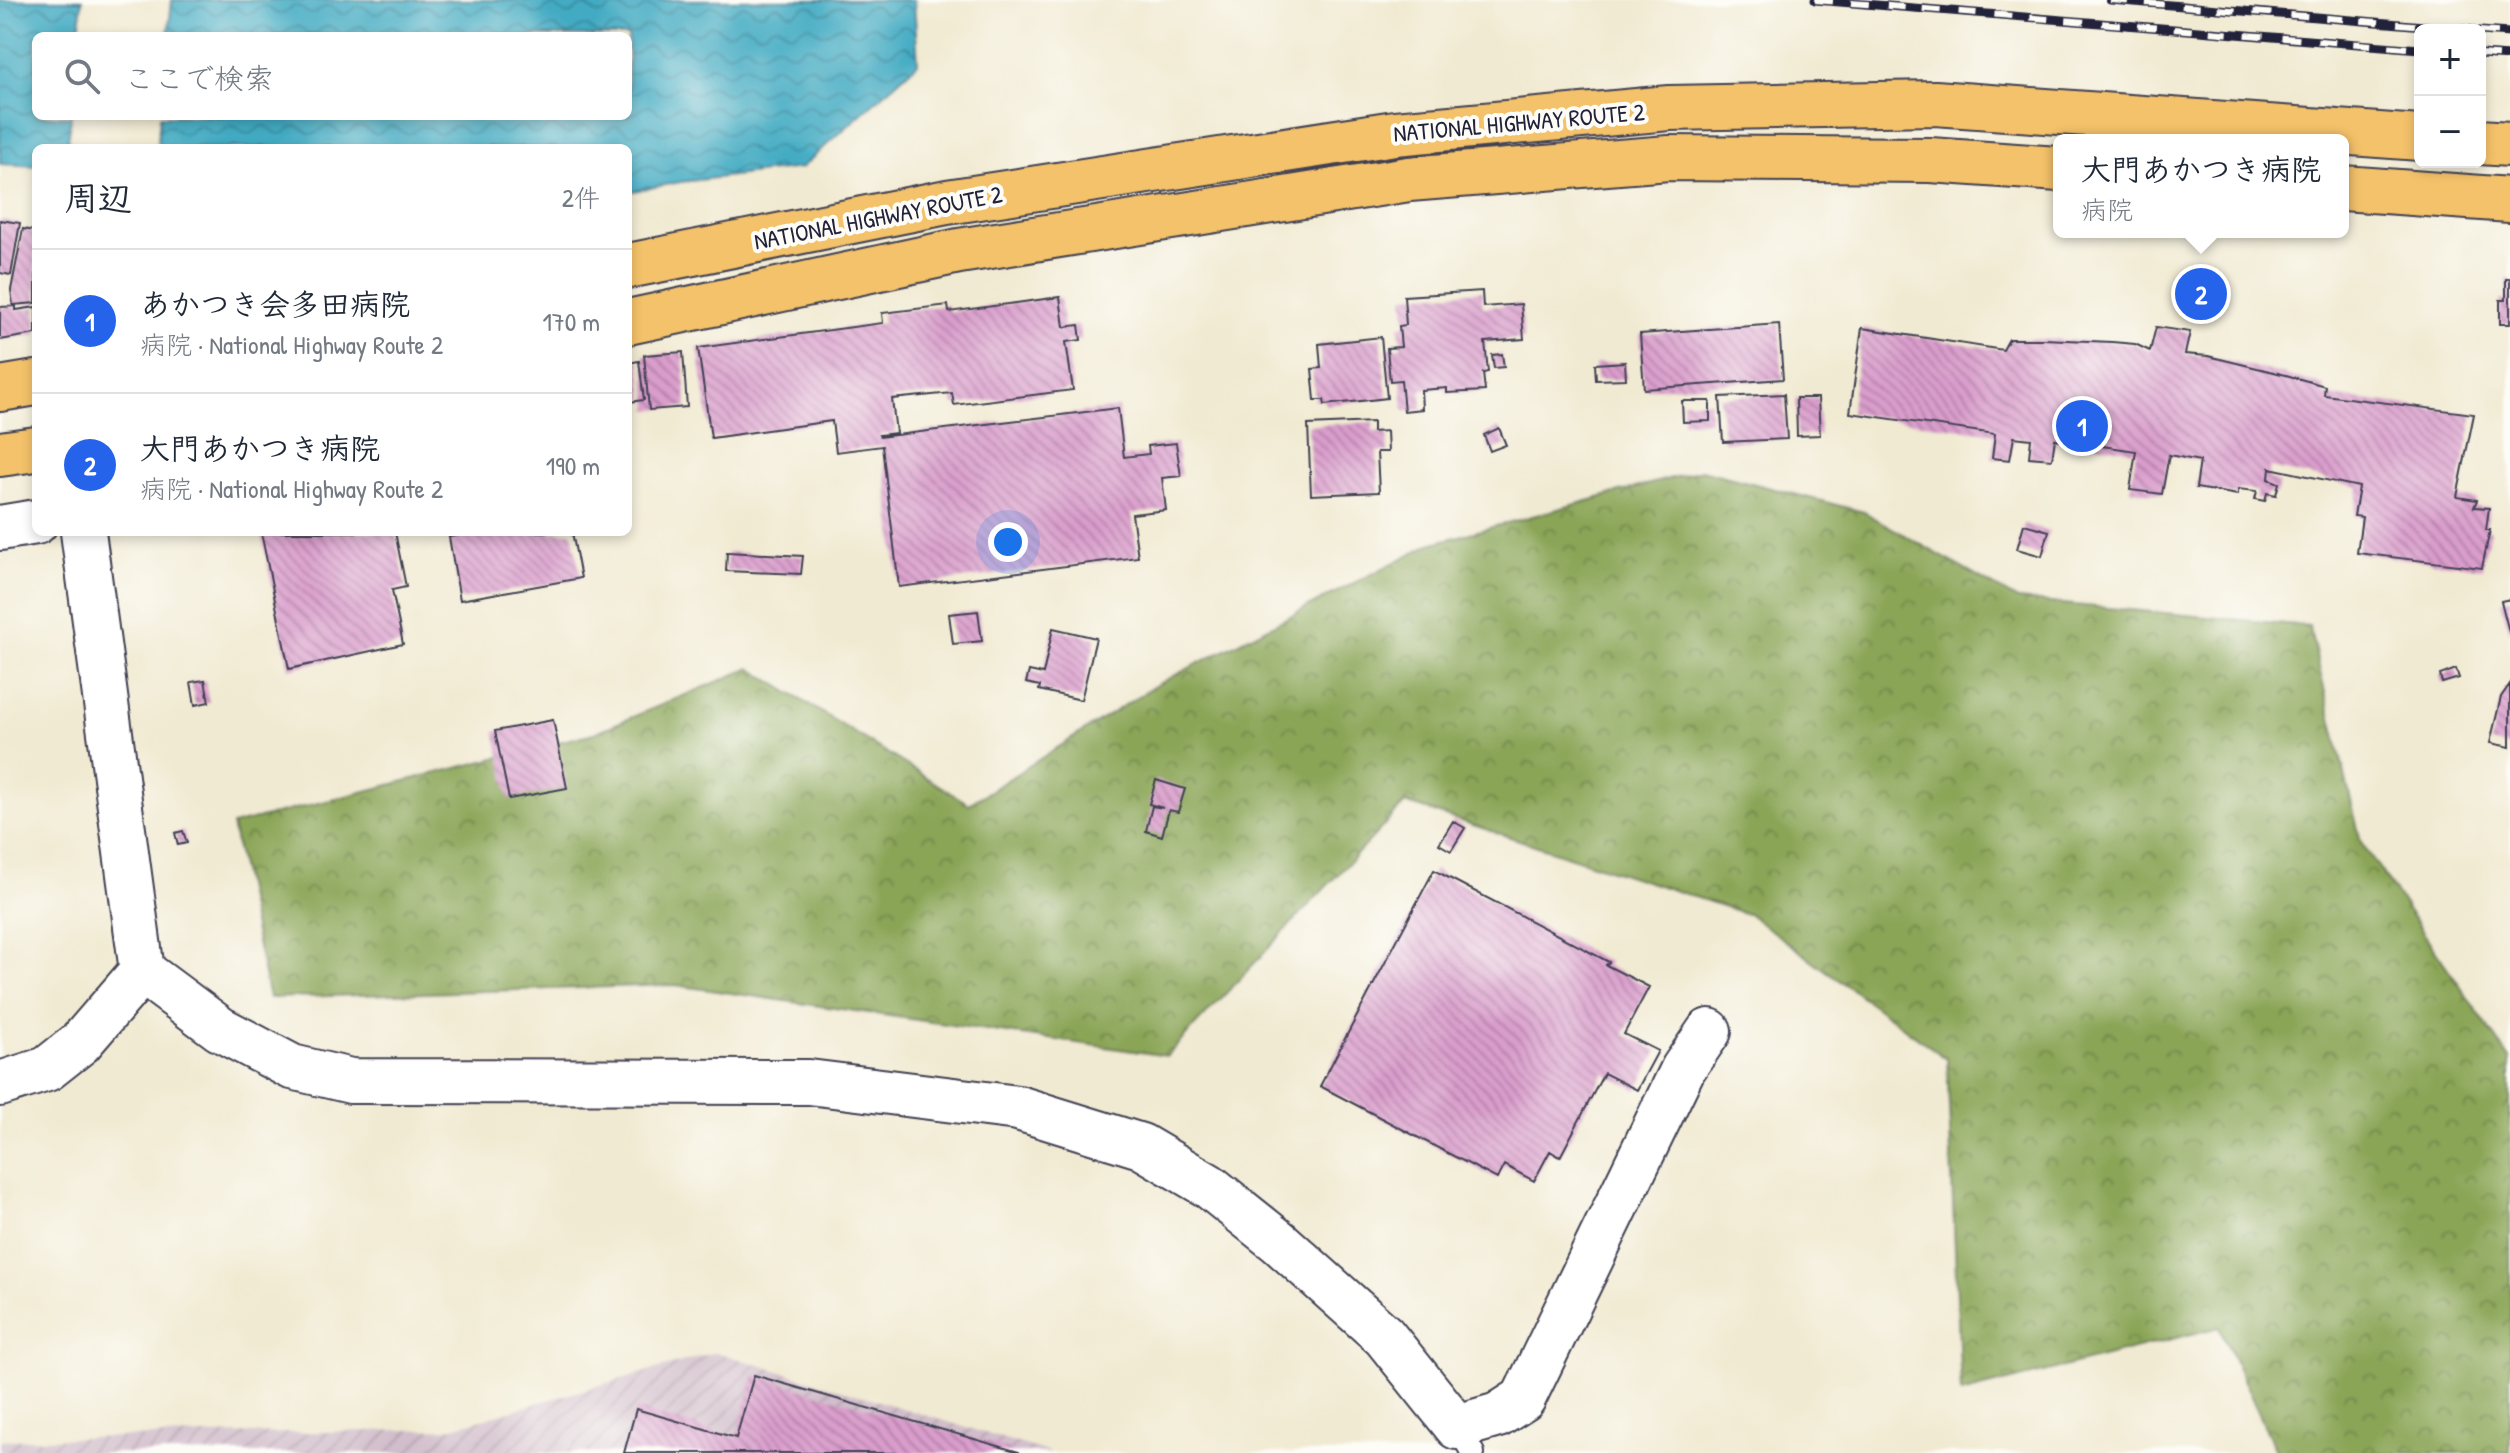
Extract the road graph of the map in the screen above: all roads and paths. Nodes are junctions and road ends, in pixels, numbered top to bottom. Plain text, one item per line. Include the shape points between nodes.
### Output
1 (2414, 138) edge
2 (2486, 142) edge
3 (2510, 144) edge
4 (2053, 169) edge
5 (2349, 188) edge
6 (2510, 200) edge
7 (632, 265) edge
8 (632, 321) edge
9 (32, 384) edge
10 (0, 389) edge
11 (32, 450) edge
12 (0, 454) edge
13 (32, 523) edge
14 (0, 528) edge
15 (84, 536) edge
16 (142, 971) junction
17 (1709, 1031) dead end
18 (0, 1084) edge
19 (1459, 1444) edge

1 - 7 highway, NATIONAL HIGHWAY ROUTE 2 via 1935,103 1669,108 1395,133 947,202
2 - 3 highway
4 - 8 highway, NATIONAL HIGHWAY ROUTE 2 via 1930,160 1669,158 1409,179 959,251
5 - 6 highway
9 - 10 highway
11 - 12 highway
13 - 14 street
15 - 16 street
16 - 18 street via 80,1043 47,1069
16 - 19 street via 220,1029 292,1067 351,1081 809,1082 1018,1108 1141,1146 1209,1186 1384,1336
17 - 19 street via 1683,1069 1523,1399

